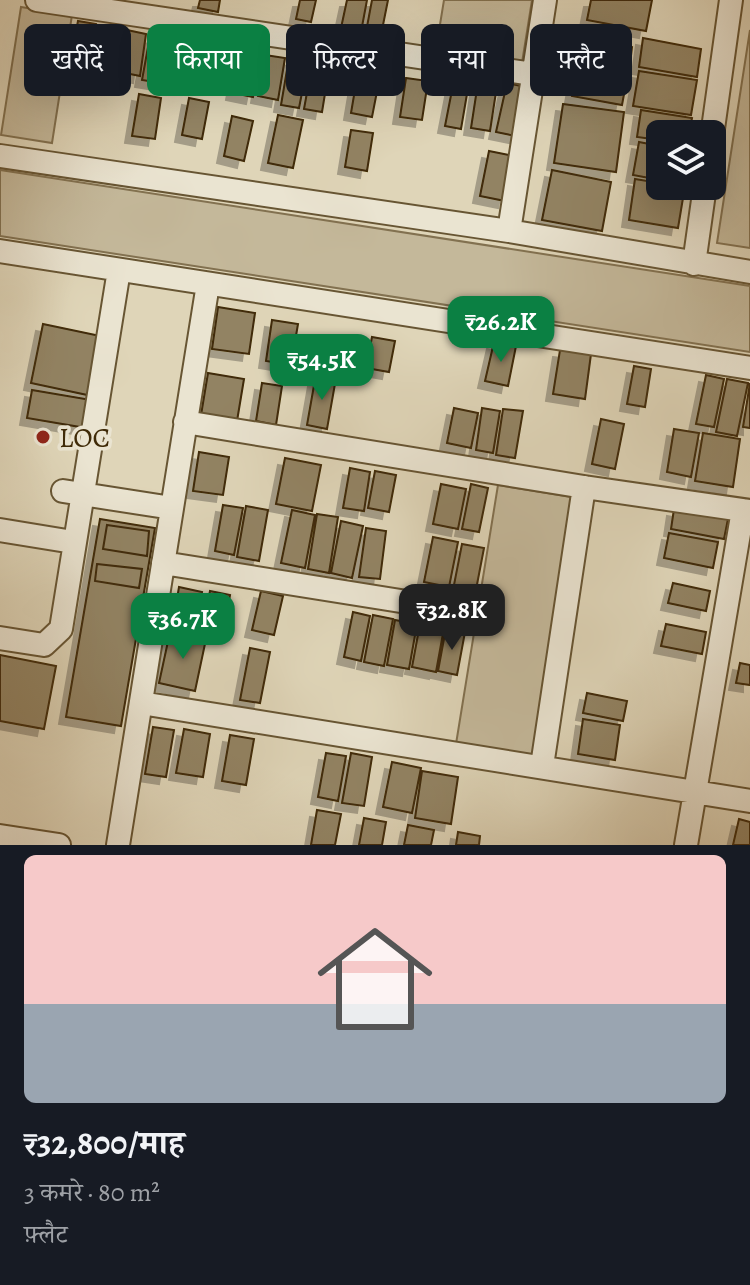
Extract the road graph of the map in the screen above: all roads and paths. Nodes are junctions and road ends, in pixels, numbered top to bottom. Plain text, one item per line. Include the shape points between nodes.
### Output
1 (37, 0) edge
2 (545, 0) edge
3 (731, 0) edge
4 (156, 9) edge
5 (541, 24) edge
6 (530, 73) edge
7 (530, 94) edge
8 (714, 120) edge
9 (0, 156) edge
10 (703, 200) edge
11 (509, 231) junction
12 (0, 251) edge
13 (694, 264) junction
14 (119, 270) junction
15 (750, 272) edge
16 (208, 284) junction
17 (750, 368) edge
18 (185, 422) junction
19 (584, 487) junction
20 (72, 493) junction
21 (172, 508) junction
22 (746, 511) edge
23 (0, 530) edge
24 (73, 542) junction
25 (163, 563) junction
26 (457, 610) dead end
27 (0, 638) edge
28 (141, 703) junction
29 (542, 766) junction
30 (695, 792) junction
31 (750, 801) edge
32 (11, 840) edge
33 (59, 845) edge
34 (118, 845) edge
35 (686, 845) edge

1 - 4 street
2 - 5 street
3 - 8 street
4 - 6 street
7 - 11 street
9 - 11 street
10 - 13 street
11 - 13 street
12 - 14 street
13 - 15 street
14 - 16 street
14 - 20 street
16 - 17 street
16 - 18 street
18 - 19 street
18 - 21 street
19 - 22 street
19 - 29 street
20 - 21 street
20 - 24 street
21 - 25 street
22 - 30 street
23 - 24 street
24 - 27 street via 61,629 44,645
25 - 26 street
25 - 28 street
28 - 29 street
28 - 34 street
29 - 30 street
30 - 31 street
30 - 35 street
32 - 33 street

